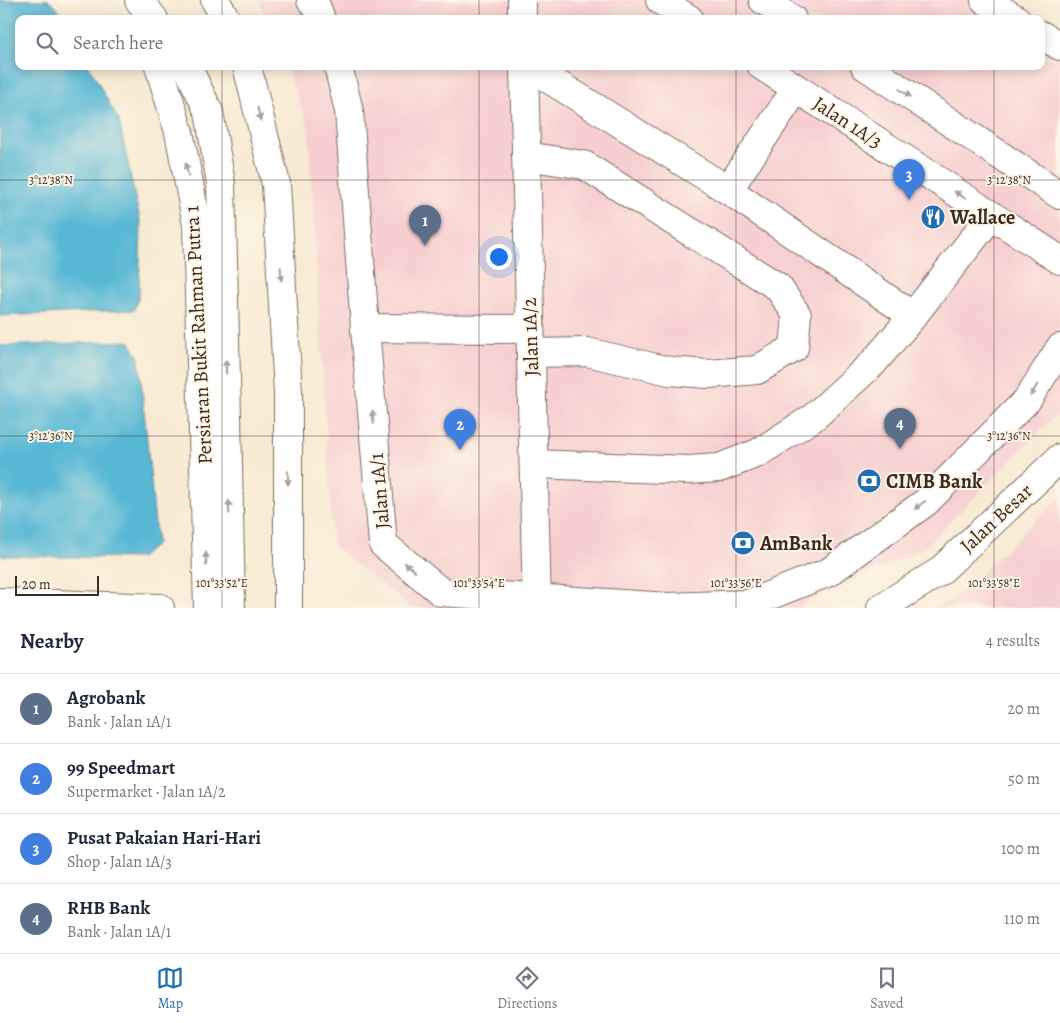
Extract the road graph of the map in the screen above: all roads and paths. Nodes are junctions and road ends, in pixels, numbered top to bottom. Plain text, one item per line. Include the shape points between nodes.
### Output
1 (138, 0) edge
2 (214, 0) edge
3 (228, 0) edge
4 (311, 0) edge
5 (522, 0) edge
6 (660, 0) edge
7 (985, 0) edge
8 (143, 15) edge
9 (151, 15) edge
10 (223, 15) edge
11 (230, 15) edge
12 (320, 15) edge
13 (522, 15) edge
14 (683, 15) edge
15 (1009, 15) edge
16 (1045, 37) edge
17 (1060, 46) edge
18 (160, 70) edge
19 (190, 70) edge
20 (249, 70) edge
21 (339, 70) edge
22 (524, 70) edge
23 (534, 70) edge
24 (768, 70) edge
25 (871, 70) edge
26 (796, 89) junction
27 (526, 156) junction
28 (728, 190) junction
29 (1060, 195) edge
30 (991, 216) junction
31 (1060, 260) edge
32 (913, 316) junction
33 (365, 328) junction
34 (530, 341) junction
35 (1060, 348) edge
36 (1060, 458) edge
37 (534, 464) junction
38 (0, 602) edge
39 (537, 603) edge
40 (155, 608) edge
41 (160, 608) edge
42 (208, 608) edge
43 (231, 608) edge
44 (288, 608) edge
45 (881, 608) edge

1 - 8 main road
1 - 9 main road
2 - 10 main road
3 - 11 main road
4 - 12 main road
5 - 13 main road
6 - 14 main road
7 - 15 main road
16 - 17 main road
42 -> 18 main road, Persiaran Bukit Rahman Putra 1 via 197,225 179,132
43 -> 19 main road via 222,184 209,112
20 -> 44 main road via 276,184 288,393
21 - 33 main road, Jalan 1A/1 via 349,111
22 - 27 main road, Jalan 1A/2
23 - 28 main road
24 - 26 main road, Jalan 1A/3
25 -> 29 main road
26 - 28 main road
30 -> 26 main road, Jalan 1A/3
27 - 34 main road, Jalan 1A/2
27 - 34 main road via 584,165 778,288 797,315 794,348 757,370 708,374 669,371
28 - 32 main road
30 - 31 main road, Jalan 1A/3
30 - 32 main road
32 - 37 main road via 873,363 814,417 758,453 719,468 688,470
33 - 34 main road
39 -> 33 main road, Jalan 1A/1 via 440,592 383,544
34 - 37 main road, Jalan 1A/2
35 -> 39 main road, Jalan 1A/1 via 1028,400 926,502 829,572 748,604 668,607
36 - 45 main road, Jalan Besar via 938,572
37 - 39 main road, Jalan 1A/2
38 - 40 main road
40 - 41 main road

